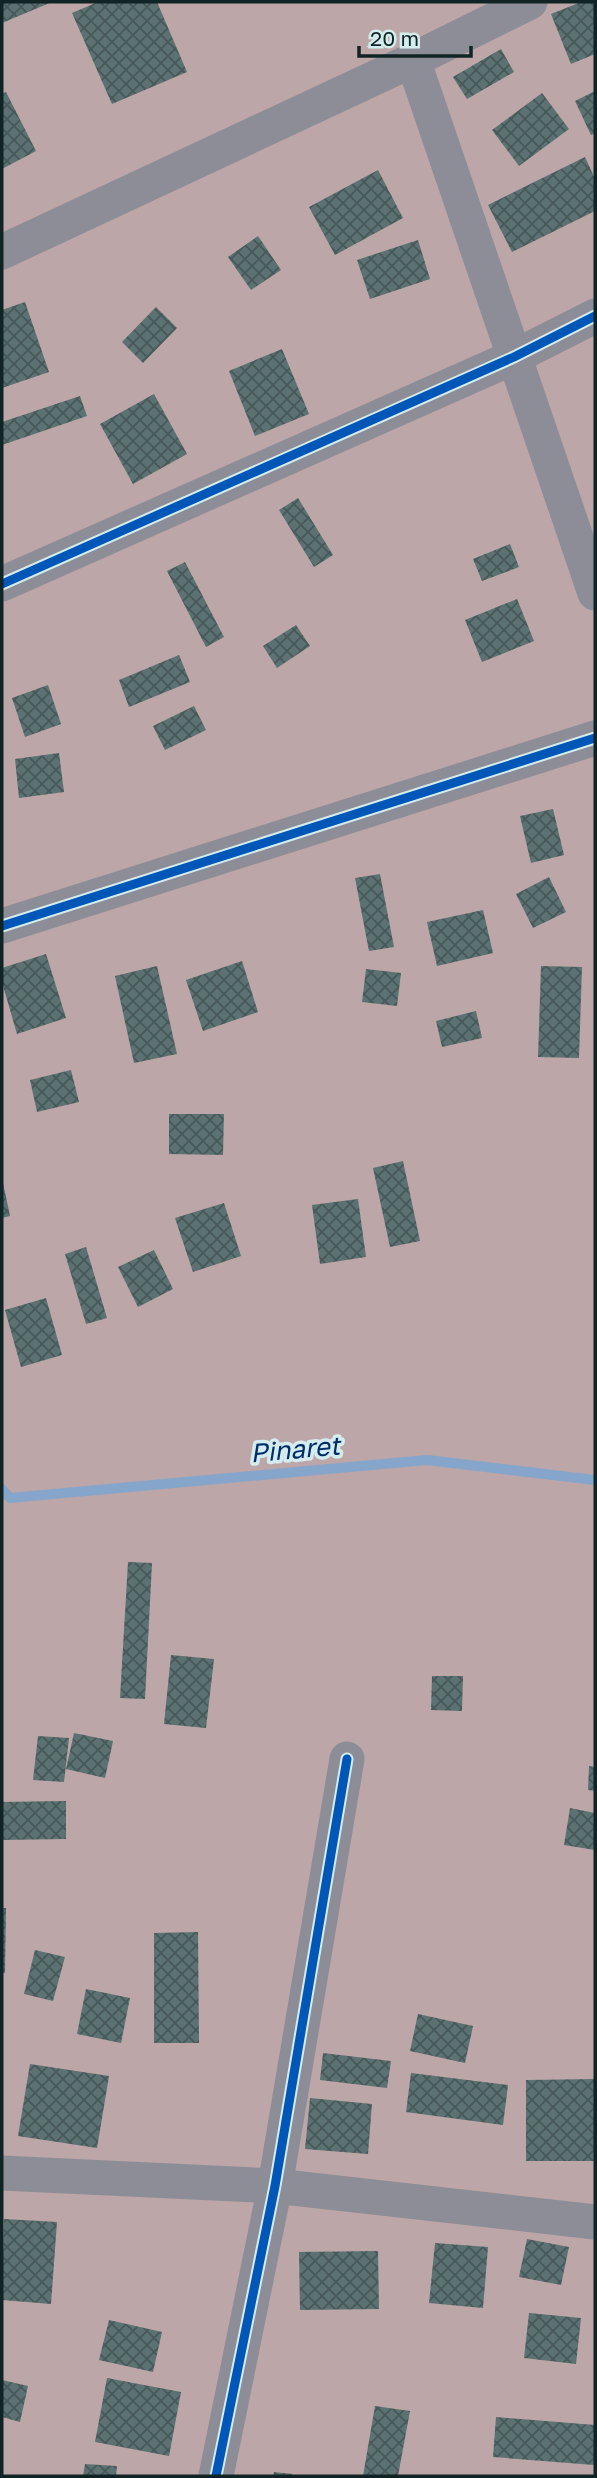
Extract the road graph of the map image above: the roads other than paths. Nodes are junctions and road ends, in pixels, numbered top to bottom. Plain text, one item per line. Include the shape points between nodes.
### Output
1 (530, 2) edge
2 (413, 60) junction
3 (2, 252) edge
4 (595, 316) edge
5 (514, 357) junction
6 (2, 584) edge
7 (595, 593) edge
8 (595, 738) edge
9 (2, 926) edge
10 (347, 1759) dead end
11 (2, 2174) edge
12 (275, 2186) junction
13 (595, 2222) edge
14 (216, 2476) edge

1 - 2 street
2 - 3 street
2 - 5 street
4 - 5 street
5 - 6 street
5 - 7 street
8 - 9 street
10 - 12 street
11 - 12 street
12 - 13 street
12 - 14 street

